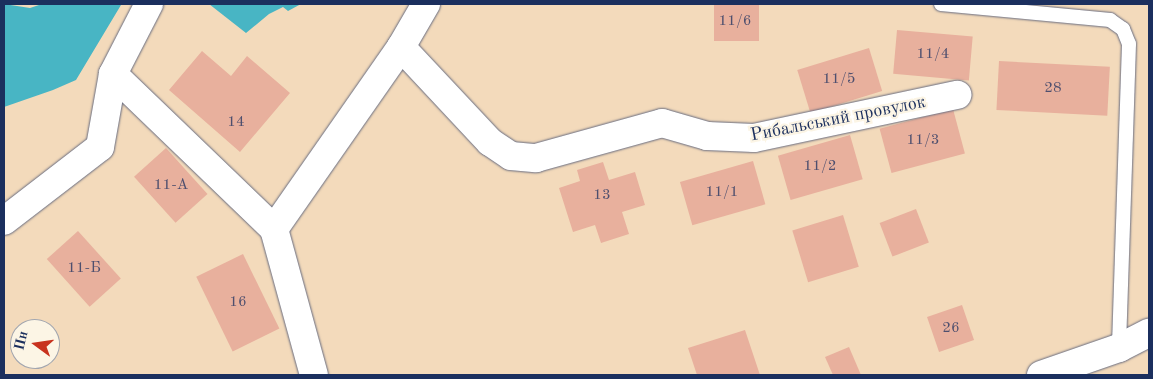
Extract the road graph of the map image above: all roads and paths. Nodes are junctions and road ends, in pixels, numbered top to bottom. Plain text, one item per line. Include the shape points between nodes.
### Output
1 (150, 4) edge
2 (426, 4) edge
3 (941, 4) edge
4 (401, 46) junction
5 (113, 74) junction
6 (957, 95) dead end
7 (4, 221) edge
8 (274, 229) junction
9 (1149, 333) edge
10 (1119, 348) junction
11 (314, 375) edge
12 (1041, 375) edge

1 - 5 street
2 - 4 street
3 - 10 lane via 1110,20 1123,28 1128,44
4 - 6 street, Рибальський провулок via 490,142 511,156 536,158 662,123 707,136 754,138
4 - 8 street
5 - 7 street via 100,147
5 - 8 street
8 - 11 street
9 - 10 street
10 - 12 street

